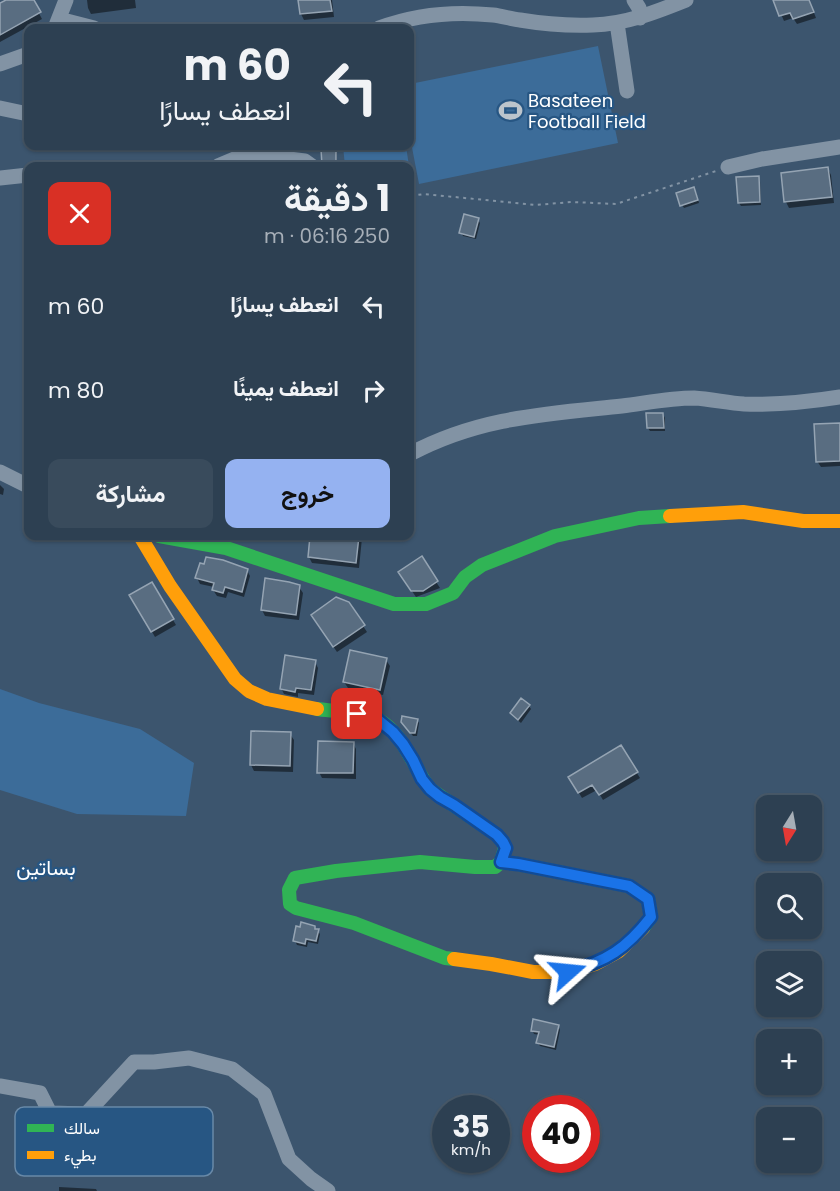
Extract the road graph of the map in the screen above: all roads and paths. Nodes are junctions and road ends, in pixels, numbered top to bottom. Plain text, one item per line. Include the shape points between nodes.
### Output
1 (66, 0) edge
2 (634, 0) edge
3 (686, 0) edge
4 (640, 18) junction
5 (617, 23) junction
6 (57, 24) edge
7 (393, 24) edge
8 (24, 55) edge
9 (0, 64) edge
10 (627, 91) dead end
11 (0, 108) edge
12 (24, 113) edge
13 (840, 147) edge
14 (227, 162) edge
15 (306, 162) edge
16 (728, 168) joint
17 (24, 175) edge
18 (0, 178) edge
19 (414, 196) edge
20 (840, 397) edge
21 (414, 452) edge
22 (0, 472) edge
23 (24, 484) edge
24 (840, 521) edge
25 (142, 540) edge
26 (181, 540) edge
27 (501, 862) junction
28 (0, 1086) edge
29 (47, 1107) edge
30 (93, 1107) edge
31 (328, 1191) edge

1 - 6 street
2 - 4 street
3 - 4 street
4 - 5 street
5 - 7 street via 571,25 454,14
5 - 10 street
8 - 9 street
11 - 12 street
13 - 16 street
14 - 15 street via 250,154
16 - 19 path via 616,204 536,205
17 - 18 street
20 - 21 street via 743,404 672,399 529,415 462,432
22 - 23 street
24 - 26 street via 803,521 743,512 639,518 555,536 482,565 465,577 453,593 426,604 394,604 226,548
25 - 27 street via 235,680 267,699 376,718 403,744 430,789 497,835 506,848
27 - 27 street via 495,867 420,862 315,874 295,878 288,896 296,908 354,923 445,958 533,972 568,972 595,964 619,951 651,917 648,899 629,886
28 - 29 street via 40,1093
30 - 31 street via 134,1062 189,1058 232,1069 264,1094 289,1159

